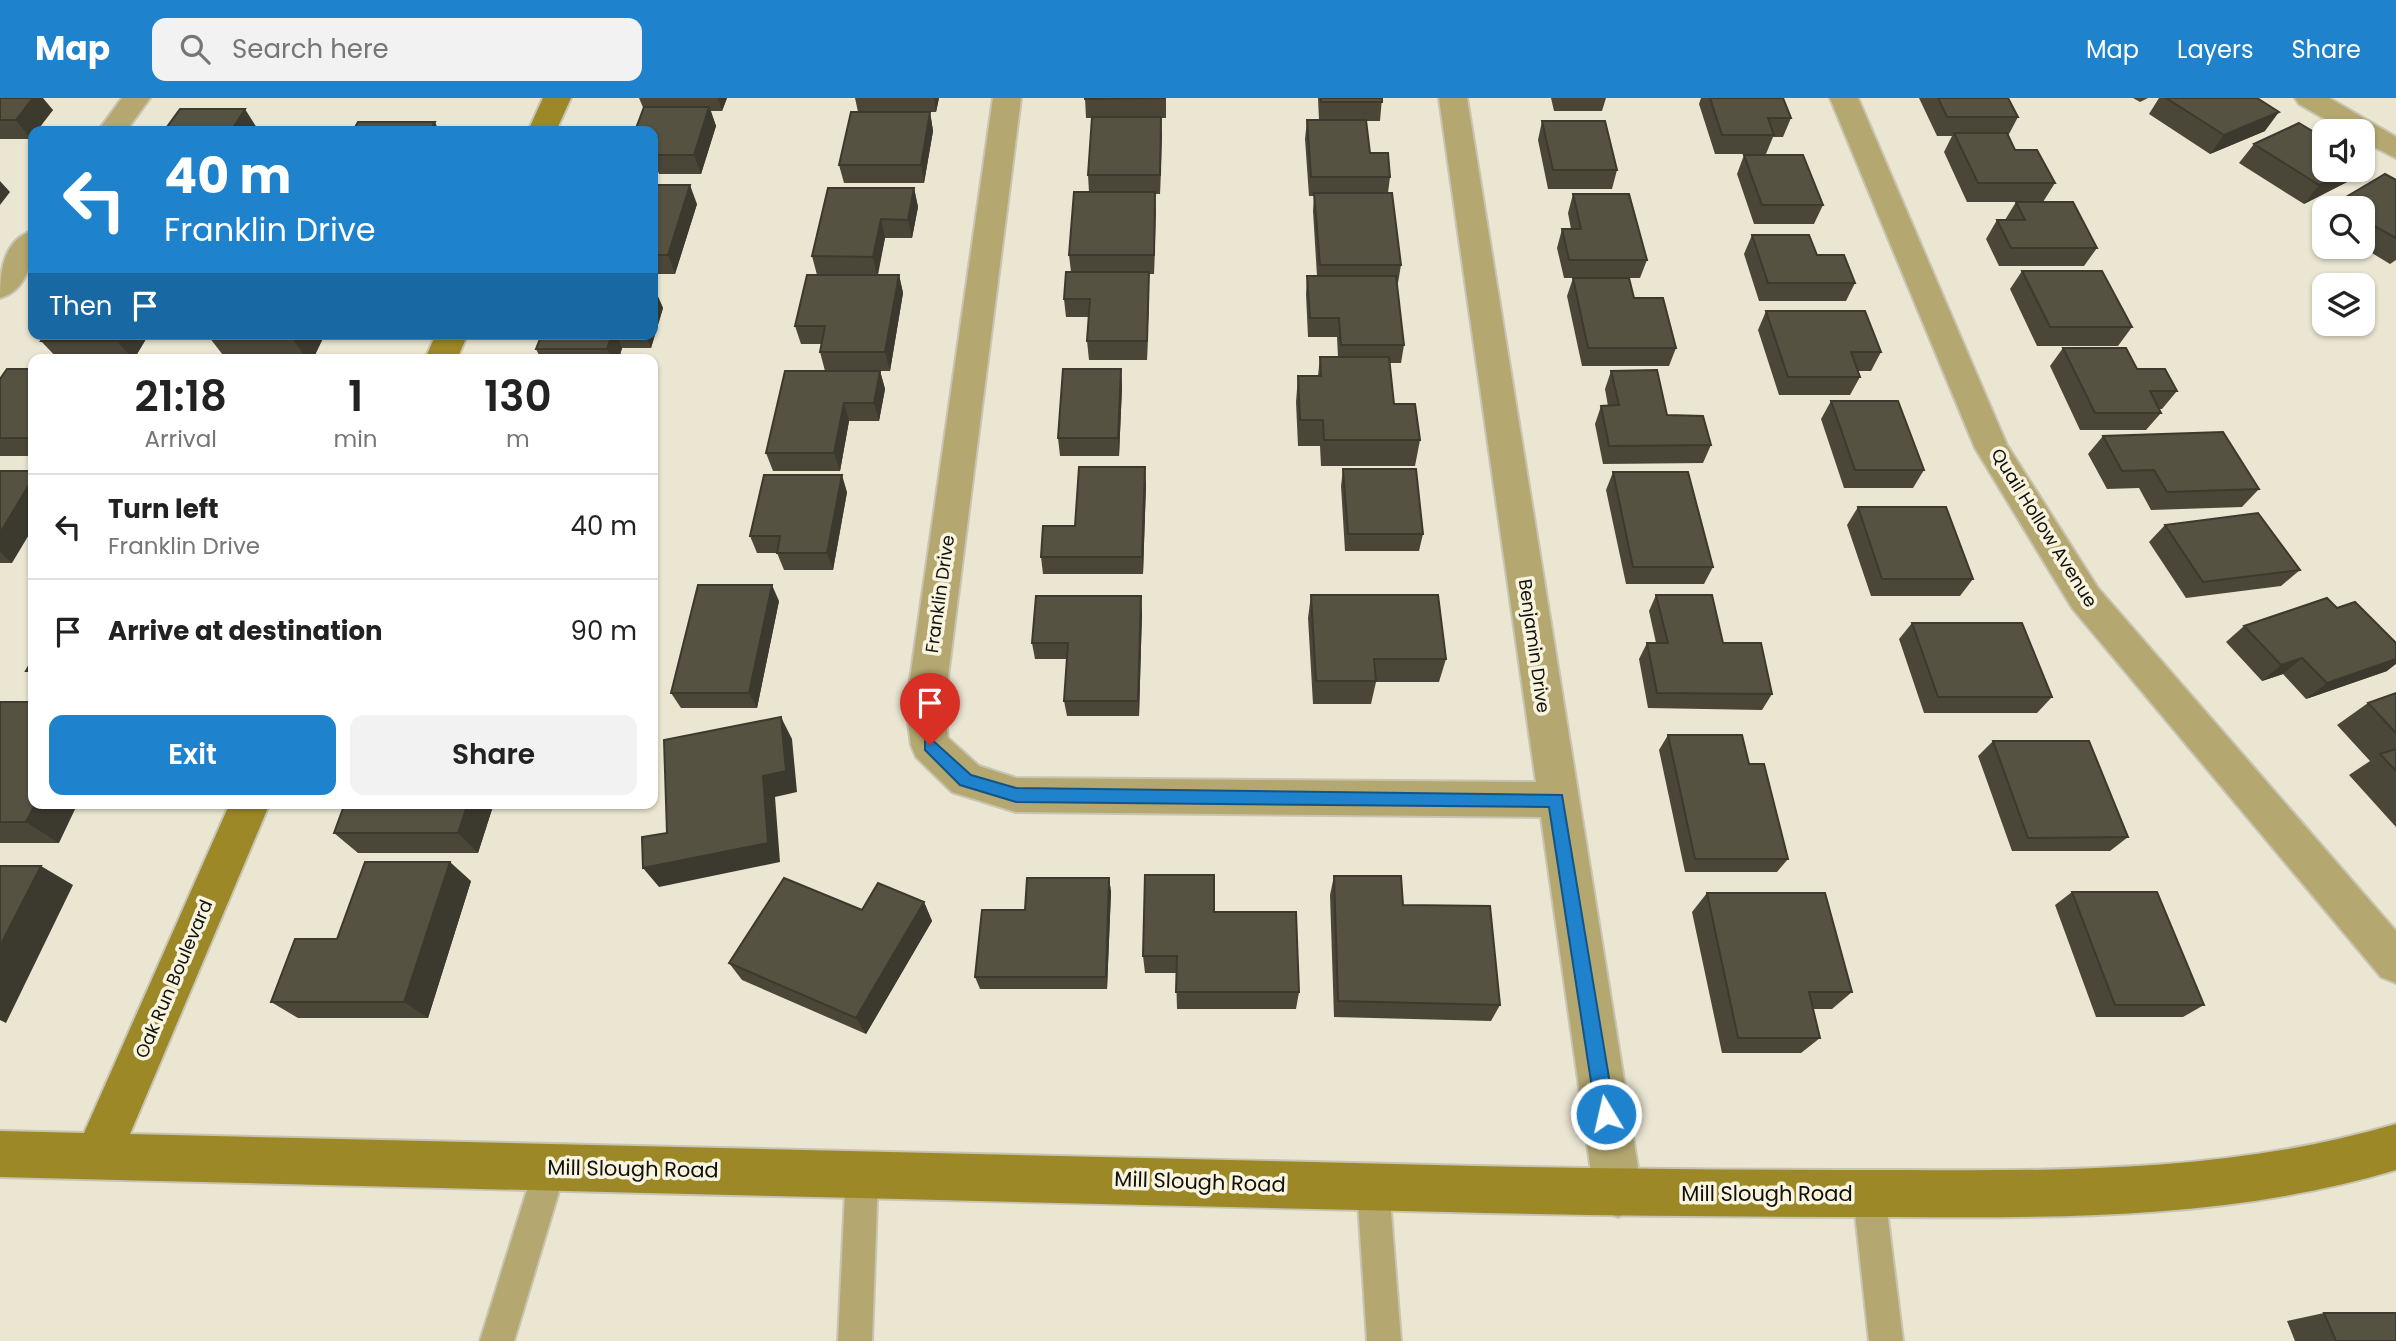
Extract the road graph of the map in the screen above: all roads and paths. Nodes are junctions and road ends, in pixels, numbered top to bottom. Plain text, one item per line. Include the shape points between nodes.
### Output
1 (136, 98) edge
2 (557, 98) edge
3 (1007, 98) edge
4 (1453, 98) edge
5 (1844, 98) edge
6 (2309, 98) edge
7 (116, 126) edge
8 (544, 126) edge
9 (2396, 149) edge
10 (28, 248) edge
11 (0, 288) edge
12 (1556, 800) junction
13 (247, 809) edge
14 (2396, 962) edge
15 (2396, 1147) edge
16 (0, 1154) edge
17 (98, 1154) junction
18 (550, 1168) junction
19 (862, 1173) junction
20 (1373, 1186) junction
21 (1618, 1193) junction
22 (1869, 1194) junction
23 (497, 1341) edge
24 (855, 1341) edge
25 (1384, 1341) edge
26 (1886, 1341) edge

1 - 7 street
2 - 8 street
3 - 12 street, Franklin Drive via 925,708 930,745 966,780 1016,795
4 - 12 street, Benjamin Drive
5 - 14 street, Quail Hollow Avenue via 1992,448 2085,598
6 - 9 street
10 - 11 street
12 - 21 street, Benjamin Drive
13 - 17 street, Oak Run Boulevard
15 - 22 street, Mill Slough Road via 2345,1164 2222,1183 2065,1193
16 - 17 street, Mill Slough Road
17 - 18 street, Mill Slough Road
18 - 19 street, Mill Slough Road
18 - 23 lane
19 - 20 street, Mill Slough Road
19 - 24 lane
20 - 21 street, Mill Slough Road
20 - 25 lane
21 - 22 street, Mill Slough Road
22 - 26 lane

